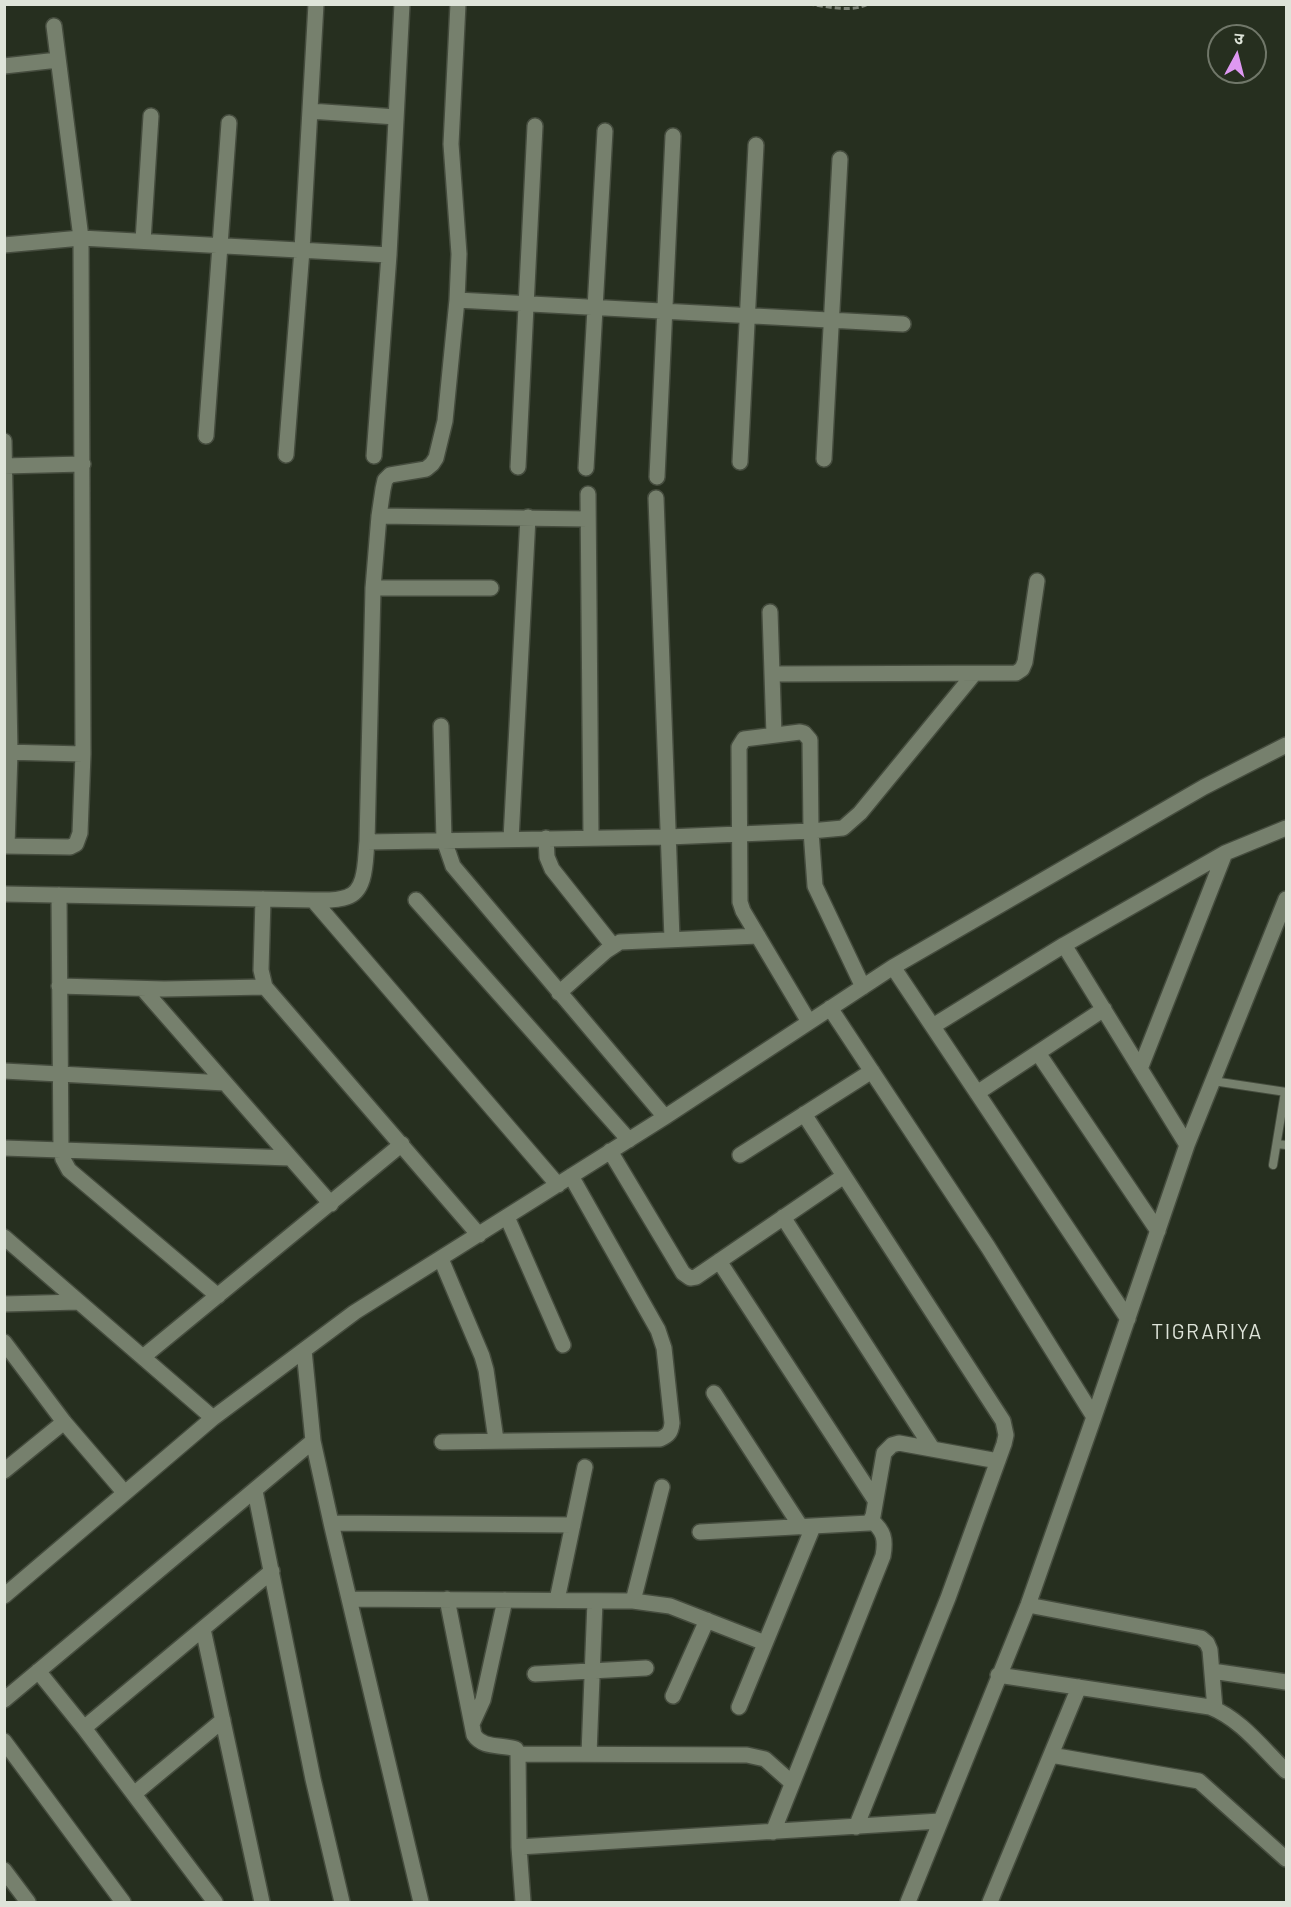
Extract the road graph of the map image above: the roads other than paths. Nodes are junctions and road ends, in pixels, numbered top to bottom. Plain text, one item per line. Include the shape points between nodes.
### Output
1 (316, 4) edge
2 (402, 4) edge
3 (458, 4) edge
4 (54, 26) dead end
5 (58, 60) junction
6 (4, 66) edge
7 (310, 111) junction
8 (152, 116) dead end
9 (396, 117) junction
10 (229, 123) dead end
11 (535, 126) dead end
12 (605, 131) dead end
13 (673, 136) dead end
14 (756, 145) dead end
15 (840, 159) dead end
16 (81, 238) junction
17 (143, 241) junction
18 (4, 245) edge
19 (221, 246) junction
20 (302, 250) junction
21 (389, 255) junction
22 (457, 300) junction
23 (526, 303) junction
24 (596, 307) junction
25 (664, 311) junction
26 (748, 315) junction
27 (832, 320) junction
28 (903, 324) dead end
29 (206, 436) dead end
30 (4, 441) edge
31 (286, 454) dead end
32 (374, 456) dead end
33 (824, 459) dead end
34 (740, 462) dead end
35 (82, 464) junction
36 (5, 465) edge
37 (518, 467) dead end
38 (586, 468) dead end
39 (657, 477) dead end
40 (588, 494) dead end
41 (656, 498) dead end
42 (378, 516) junction
43 (528, 518) junction
44 (588, 519) junction
45 (1037, 581) dead end
46 (373, 588) junction
47 (490, 588) dead end
48 (770, 612) dead end
49 (772, 674) junction
50 (974, 674) junction
51 (441, 726) dead end
52 (774, 735) junction
53 (1287, 745) edge
54 (7, 752) edge
55 (83, 753) junction
56 (1287, 828) edge
57 (812, 831) junction
58 (739, 835) junction
59 (591, 837) junction
60 (668, 837) junction
61 (546, 838) junction
62 (511, 839) junction
63 (444, 840) junction
64 (367, 842) junction
65 (6, 846) edge
66 (1225, 853) junction
67 (4, 894) edge
68 (59, 895) junction
69 (263, 899) junction
70 (1287, 899) edge
71 (313, 900) junction
72 (416, 900) dead end
73 (758, 936) junction
74 (672, 939) junction
75 (1064, 945) junction
76 (613, 946) junction
77 (893, 967) junction
78 (59, 986) junction
79 (265, 987) junction
80 (863, 987) junction
81 (143, 989) junction
82 (560, 993) junction
83 (830, 1008) junction
84 (1104, 1010) junction
85 (809, 1022) junction
86 (933, 1026) junction
87 (1038, 1053) junction
88 (1140, 1069) junction
89 (4, 1071) edge
90 (872, 1071) junction
91 (60, 1074) junction
92 (1213, 1080) junction
93 (225, 1083) junction
94 (1286, 1092) edge
95 (977, 1093) junction
96 (804, 1114) junction
97 (665, 1117) junction
98 (629, 1140) junction
99 (402, 1144) junction
100 (1276, 1144) junction
101 (1187, 1145) junction
102 (1287, 1145) edge
103 (4, 1148) edge
104 (61, 1150) junction
105 (610, 1152) junction
106 (740, 1155) dead end
107 (290, 1158) junction
108 (1273, 1165) dead end
109 (571, 1176) junction
110 (844, 1176) junction
111 (558, 1185) junction
112 (331, 1204) junction
113 (507, 1217) junction
114 (783, 1217) junction
115 (1158, 1231) junction
116 (479, 1235) junction
117 (4, 1236) edge
118 (441, 1259) junction
119 (719, 1261) junction
120 (218, 1296) junction
121 (78, 1302) junction
122 (4, 1304) edge
123 (1128, 1319) junction
124 (4, 1342) edge
125 (563, 1345) dead end
126 (304, 1350) junction
127 (142, 1357) junction
128 (714, 1393) dead end
129 (213, 1418) junction
130 (1095, 1418) junction
131 (64, 1422) junction
132 (496, 1440) junction
133 (313, 1441) junction
134 (442, 1442) dead end
135 (932, 1449) junction
136 (998, 1461) junction
137 (585, 1467) dead end
138 (5, 1471) edge
139 (662, 1487) dead end
140 (255, 1491) junction
141 (124, 1492) junction
142 (876, 1500) junction
143 (871, 1520) junction
144 (331, 1523) junction
145 (573, 1525) junction
146 (807, 1527) junction
147 (700, 1532) dead end
148 (272, 1571) junction
149 (4, 1596) edge
150 (349, 1599) junction
151 (447, 1599) junction
152 (505, 1600) junction
153 (556, 1600) junction
154 (596, 1601) junction
155 (633, 1601) junction
156 (1028, 1605) junction
157 (707, 1620) junction
158 (203, 1629) junction
159 (765, 1643) junction
160 (646, 1668) dead end
161 (38, 1671) junction
162 (592, 1671) junction
163 (1212, 1671) junction
164 (535, 1674) dead end
165 (998, 1675) junction
166 (1287, 1682) edge
167 (1079, 1688) junction
168 (674, 1696) dead end
169 (4, 1700) edge
170 (739, 1707) dead end
171 (1215, 1709) junction
172 (223, 1720) junction
173 (472, 1724) junction
174 (84, 1728) junction
175 (4, 1742) edge
176 (518, 1754) junction
177 (589, 1754) junction
178 (1051, 1755) junction
179 (1287, 1772) edge
180 (792, 1783) junction
181 (134, 1794) junction
182 (940, 1821) junction
183 (856, 1827) junction
184 (773, 1832) junction
185 (519, 1848) junction
186 (1287, 1859) edge
187 (4, 1870) edge
188 (28, 1902) edge
189 (123, 1902) edge
190 (215, 1902) edge
191 (262, 1902) edge
192 (342, 1902) edge
193 (421, 1902) edge
194 (523, 1902) edge
195 (908, 1902) edge
196 (990, 1902) edge

1 - 7 street
2 - 9 street
3 - 22 street via 451,144 459,254
4 - 5 street
5 - 6 street
5 - 16 street
7 - 9 street
7 - 20 street
8 - 17 street
9 - 21 street
10 - 19 street
11 - 23 street
12 - 24 street
13 - 25 street
14 - 26 street
15 - 27 street
16 - 17 street
16 - 18 street
16 - 35 street
17 - 19 street
19 - 20 street
19 - 29 street
20 - 21 street
20 - 31 street
21 - 32 street
22 - 23 street
22 - 42 street via 445,421 436,458 426,469 390,475 385,480
23 - 24 street
23 - 37 street
24 - 25 street
24 - 38 street
25 - 26 street
25 - 39 street
26 - 27 street
26 - 34 street
27 - 28 street
27 - 33 street
30 - 36 street
35 - 36 street
35 - 55 street
36 - 54 street
40 - 44 street
41 - 60 street
42 - 43 street
42 - 46 street
43 - 44 street
43 - 62 street
44 - 59 street
45 - 50 street via 1022,669 1009,674
46 - 47 street
46 - 64 street
48 - 49 street
49 - 50 street
49 - 52 street
50 - 57 street via 850,823
51 - 63 street
52 - 57 street via 804,733 810,740
52 - 58 street via 744,739 739,747
53 - 77 street via 1204,787
54 - 55 street
54 - 65 street
55 - 65 street via 80,833 76,844 70,848
56 - 66 street
57 - 58 street
57 - 80 street via 815,886
58 - 60 street
58 - 73 street via 740,902
59 - 60 street
59 - 61 street
60 - 74 street
61 - 62 street
61 - 76 street via 552,869
62 - 63 street
63 - 64 street
63 - 82 street via 461,878
64 - 71 street via 363,873 354,894
66 - 75 street
66 - 88 street
67 - 68 street
68 - 69 street
68 - 78 street
69 - 71 street
69 - 79 street via 261,970
70 - 92 street
71 - 111 street
72 - 98 street
73 - 74 street
73 - 85 street
74 - 76 street via 629,940
75 - 84 street
75 - 86 street
76 - 82 street
77 - 80 street
77 - 86 street
78 - 81 street
78 - 91 street
79 - 81 street
79 - 99 street
80 - 83 street
81 - 93 street
82 - 97 street
83 - 85 street
83 - 90 street
84 - 87 street
84 - 88 street
85 - 97 street
86 - 95 street
87 - 95 street
87 - 115 street
88 - 101 street
89 - 91 street
90 - 96 street
90 - 130 street
91 - 93 street
91 - 104 street
92 - 94 lane
92 - 101 street
93 - 107 street
94 - 100 lane
95 - 123 street
96 - 106 street
96 - 110 street
97 - 98 street
98 - 105 street
99 - 112 street
99 - 116 street
100 - 102 lane
100 - 108 lane
101 - 115 street
103 - 104 street
104 - 107 street
104 - 120 street via 69,1170
105 - 109 street
105 - 119 street via 686,1276 696,1277
107 - 112 street
109 - 111 street
109 - 132 street via 658,1330 664,1348 671,1431 660,1439
110 - 114 street
110 - 136 street via 1004,1421 1006,1434
111 - 113 street
112 - 120 street
113 - 116 street
113 - 125 street
114 - 119 street
114 - 135 street
115 - 123 street
116 - 118 street
117 - 121 street
118 - 126 street via 355,1312
118 - 132 street via 482,1356
119 - 142 street
120 - 127 street
121 - 122 street
121 - 127 street
123 - 130 street
124 - 131 street
126 - 129 street
126 - 133 street
127 - 129 street
128 - 146 street
129 - 141 street
130 - 156 street
131 - 138 street
131 - 141 street
132 - 134 street
133 - 140 street
133 - 144 street
135 - 136 street
135 - 142 street via 899,1443 887,1449
136 - 183 street
137 - 145 street
139 - 155 street
140 - 148 street
140 - 161 street
141 - 149 street
142 - 143 street
143 - 146 street via 865,1525
143 - 180 street via 884,1535 883,1556
144 - 145 street
144 - 150 street
145 - 153 street
146 - 147 street
146 - 159 street
148 - 158 street
148 - 192 street
150 - 151 street
150 - 193 street
151 - 152 street
151 - 173 street
152 - 153 street
152 - 173 street via 483,1700
153 - 154 street
154 - 155 street
154 - 162 street
155 - 157 street via 670,1606
156 - 163 street via 1201,1638 1210,1650
156 - 165 street
157 - 159 street
157 - 168 street
158 - 172 street
158 - 174 street
159 - 170 street
160 - 162 street
161 - 169 street
161 - 174 street
162 - 164 street
162 - 177 street
163 - 166 street
163 - 171 street
165 - 167 street
165 - 182 street
167 - 171 street
167 - 178 street
171 - 179 street via 1238,1724
172 - 181 street
172 - 191 street
173 - 176 street via 477,1740 516,1749
174 - 181 street
175 - 189 street
176 - 177 street
176 - 185 street
177 - 180 street via 757,1756
178 - 186 street via 1199,1781
178 - 196 street
180 - 184 street
181 - 190 street
182 - 183 street
182 - 195 street
183 - 184 street
184 - 185 street
185 - 194 street
187 - 188 street

